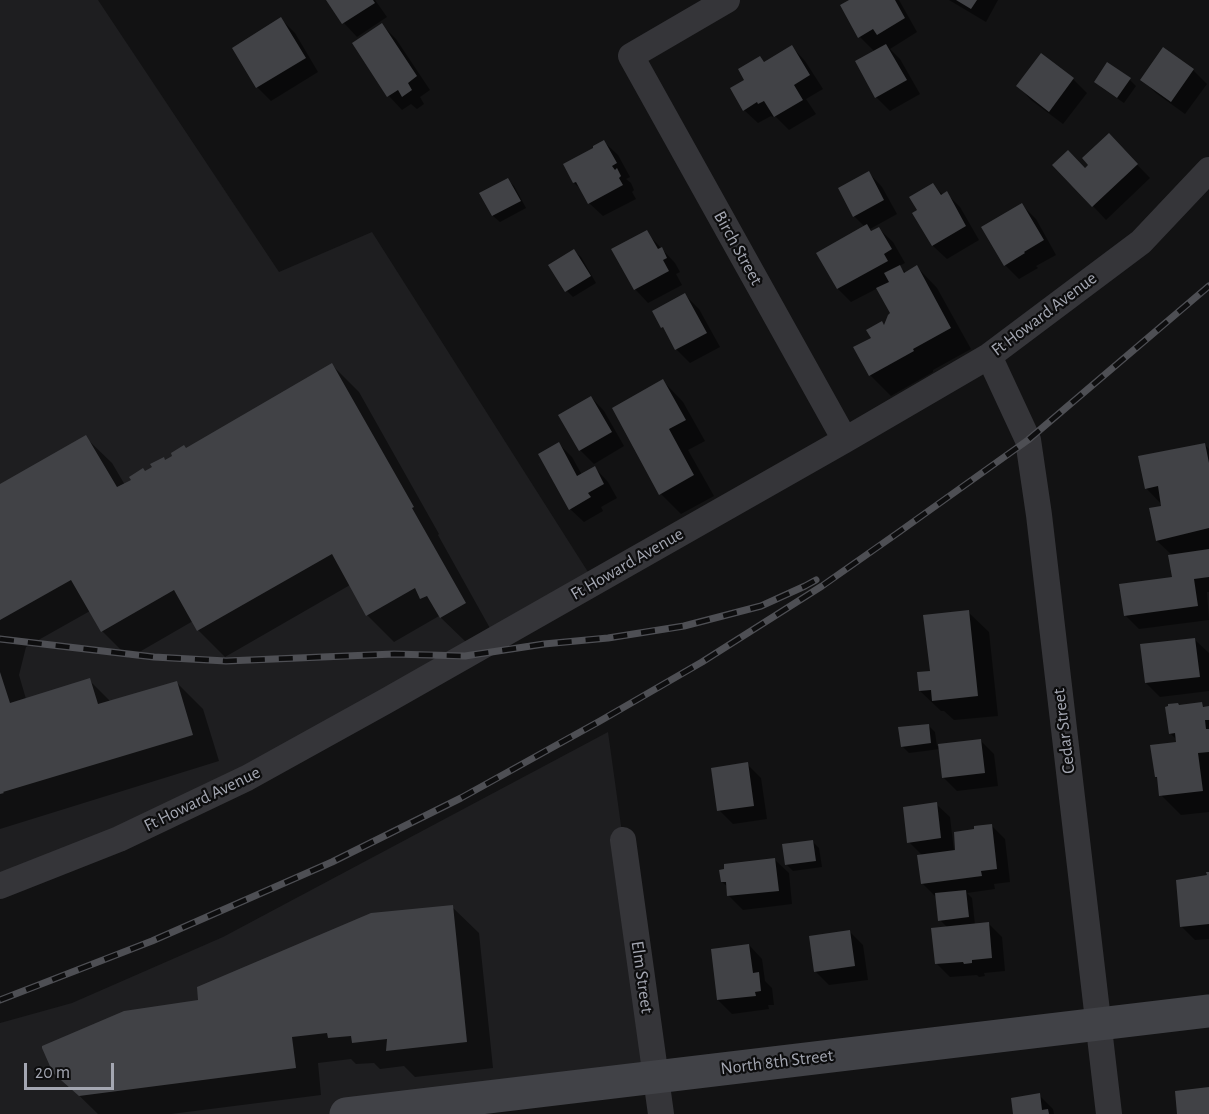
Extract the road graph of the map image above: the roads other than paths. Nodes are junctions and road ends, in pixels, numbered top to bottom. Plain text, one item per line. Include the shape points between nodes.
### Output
1 (727, 0) edge
2 (1209, 170) edge
3 (989, 356) junction
4 (845, 440) junction
5 (622, 840) dead end
6 (0, 885) edge
7 (1209, 1011) edge
8 (1098, 1023) junction
9 (656, 1077) junction
10 (346, 1114) edge
11 (660, 1114) edge
12 (1109, 1114) edge

1 - 4 street, Birch Street via 630,56
2 - 3 street, Ft Howard Avenue via 1141,242
3 - 4 street, Ft Howard Avenue
3 - 8 street, Cedar Street via 1028,440
4 - 6 street, Ft Howard Avenue via 247,778 119,839
5 - 9 street, Elm Street
7 - 8 main road, North 8th Street
8 - 9 main road, North 8th Street
8 - 12 street, Cedar Street
9 - 10 main road, North 8th Street
9 - 11 street, Elm Street

